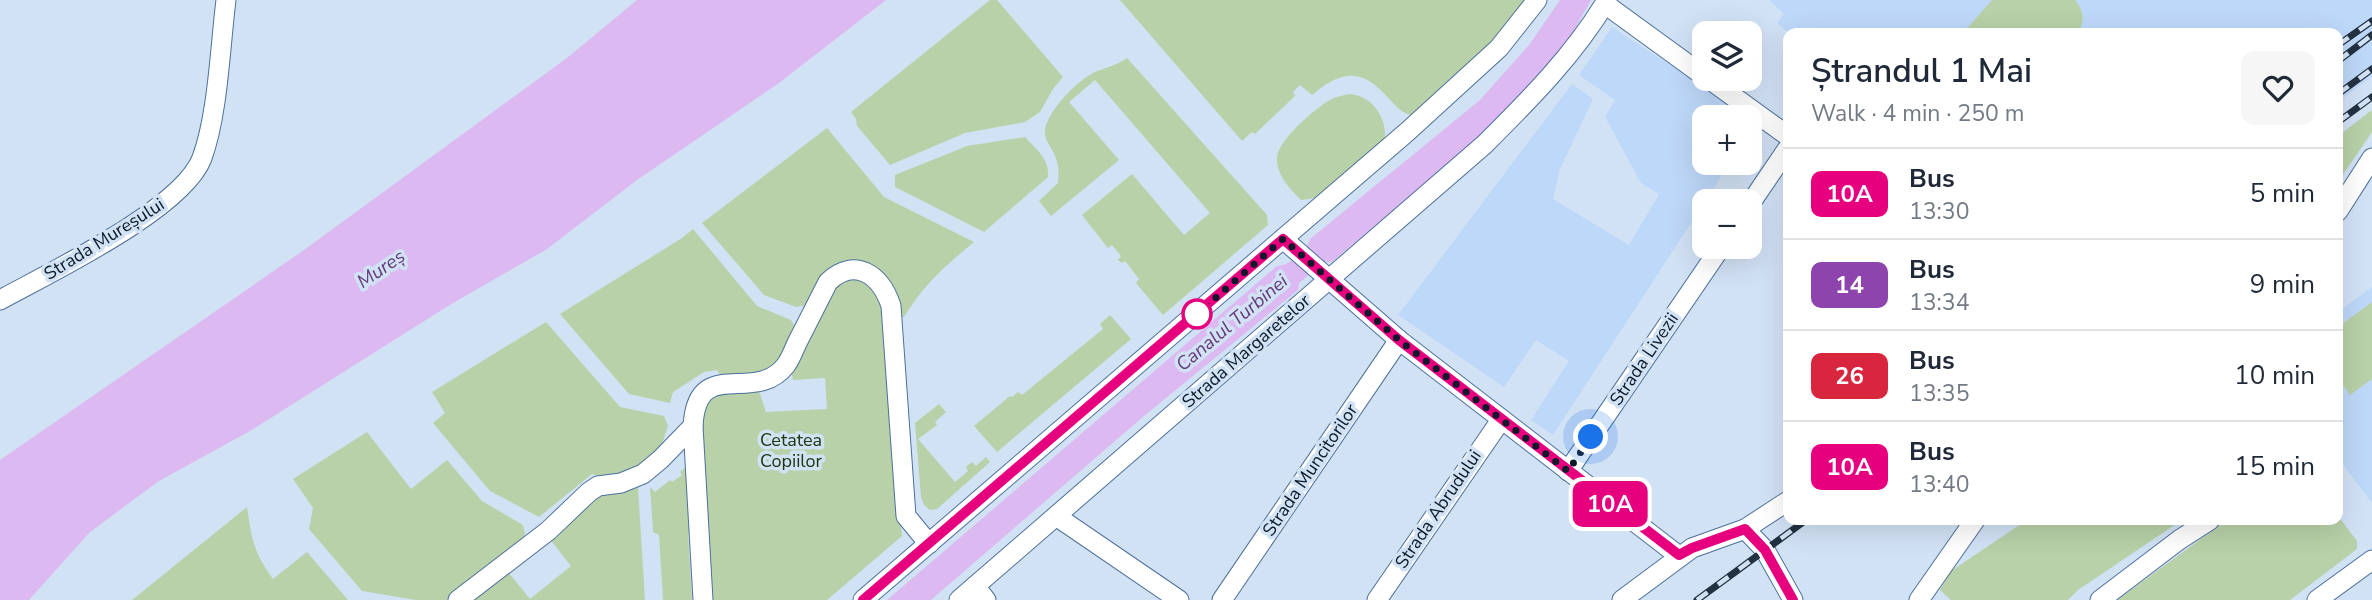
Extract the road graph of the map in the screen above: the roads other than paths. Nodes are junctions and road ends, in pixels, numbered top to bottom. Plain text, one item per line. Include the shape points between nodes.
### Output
1 (226, 0) edge
2 (1537, 0) edge
3 (1606, 2) edge
4 (1692, 66) edge
5 (1726, 91) edge
6 (1783, 132) edge
7 (1783, 155) edge
8 (2372, 158) edge
9 (1760, 189) edge
10 (2343, 203) edge
11 (1288, 244) junction
12 (1713, 259) edge
13 (1323, 275) junction
14 (0, 300) edge
15 (1399, 340) junction
16 (1501, 419) junction
17 (693, 426) junction
18 (1568, 471) junction
19 (1783, 504) edge
20 (1056, 516) junction
21 (1972, 525) edge
22 (2203, 525) edge
23 (1745, 529) junction
24 (929, 544) junction
25 (1679, 555) junction
26 (2372, 560) edge
27 (981, 593) edge
28 (458, 600) edge
29 (703, 600) edge
30 (863, 600) edge
31 (959, 600) edge
32 (1178, 600) edge
33 (1222, 600) edge
34 (1377, 600) edge
35 (1622, 600) edge
36 (1793, 600) edge
37 (1919, 600) edge
38 (2100, 600) edge
39 (2317, 600) edge

1 - 14 street, Strada Mureșului via 201,161 177,192 142,220
2 - 11 street via 1499,48
3 - 4 street
3 - 13 street, Strada Margaretelor via 1560,67 1485,144
5 - 6 street
7 - 9 street
8 - 10 street
11 - 13 street
11 - 24 street
12 - 18 street, Strada Livezii
13 - 15 street
13 - 20 street, Strada Margaretelor
15 - 16 street
15 - 33 street, Strada Muncitorilor
16 - 18 street
16 - 34 street, Strada Abrudului
17 - 24 street via 697,401 705,391 716,385 765,381 785,367 828,282 849,269 865,272 882,285 891,306 906,516
17 - 28 street via 652,468 621,483 598,486
17 - 29 street
18 - 25 street
19 - 23 street
20 - 27 street, Strada Margaretelor
20 - 32 street
21 - 37 street
22 - 38 street
23 - 25 street
23 - 36 street via 1765,550
24 - 30 street
25 - 35 street
26 - 39 street
27 - 31 street, Strada Margaretelor

